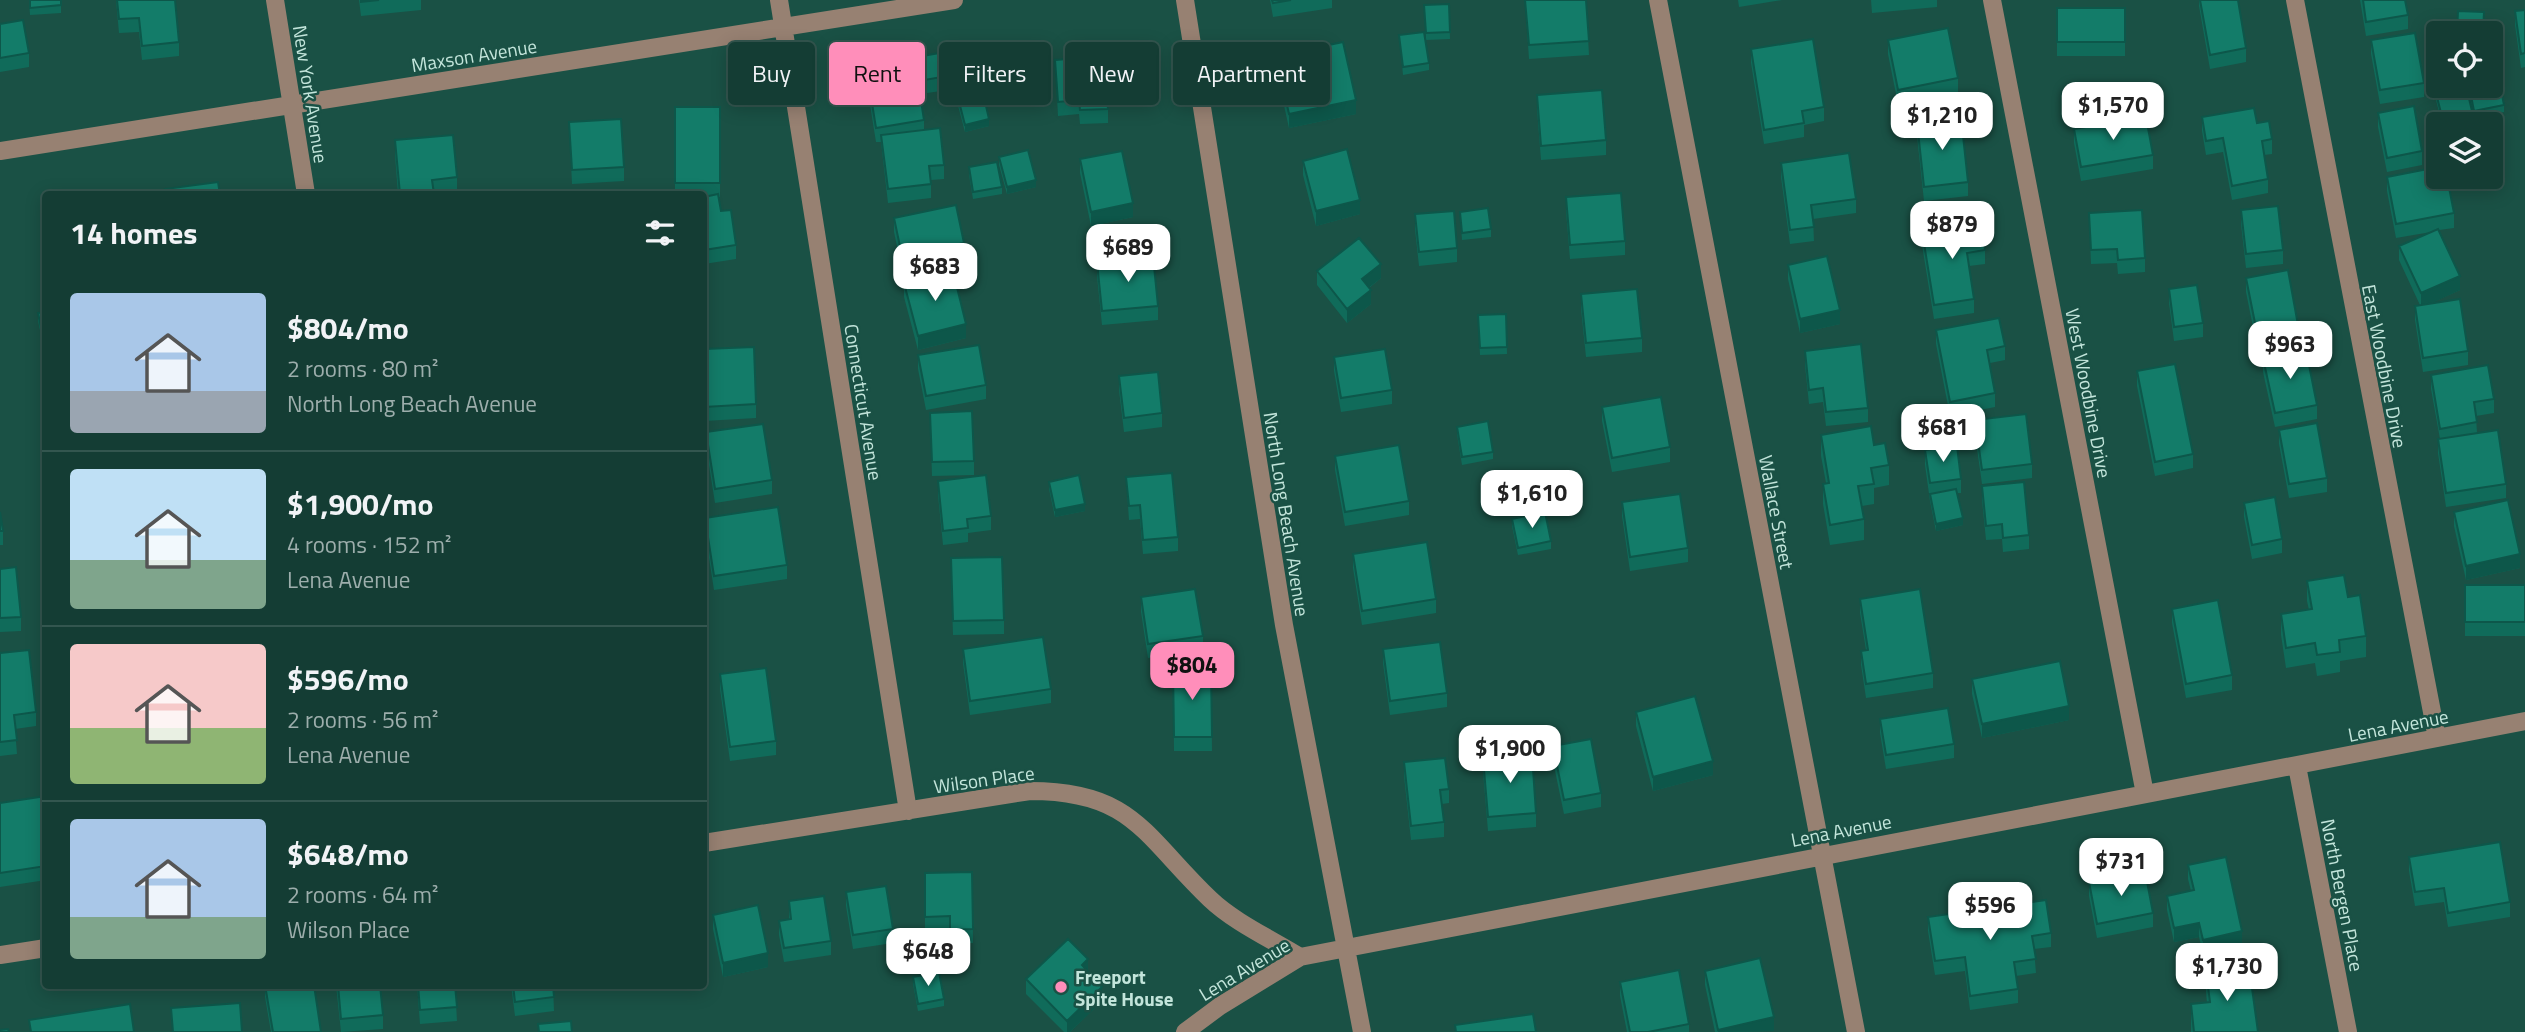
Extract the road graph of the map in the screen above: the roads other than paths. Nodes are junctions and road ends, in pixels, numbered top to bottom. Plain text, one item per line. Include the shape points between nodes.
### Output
1 (275, 0) edge
2 (779, 0) edge
3 (954, 0) edge
4 (1185, 0) edge
5 (1657, 0) edge
6 (1992, 0) edge
7 (2295, 0) edge
8 (783, 27) junction
9 (292, 105) junction
10 (0, 151) edge
11 (306, 191) edge
12 (2525, 721) edge
13 (2437, 738) junction
14 (2297, 766) junction
15 (2145, 794) junction
16 (908, 811) junction
17 (707, 844) edge
18 (1822, 855) junction
19 (1346, 947) junction
20 (42, 949) edge
21 (0, 955) edge
22 (1300, 957) junction
23 (1185, 1032) edge
24 (1362, 1032) edge
25 (1856, 1032) edge
26 (2348, 1032) edge

1 - 9 street, New York Avenue
2 - 8 street, Connecticut Avenue
3 - 8 street, Maxson Avenue
4 - 19 street, North Long Beach Avenue via 1284,625
5 - 18 street, Wallace Street
6 - 15 street, West Woodbine Drive
7 - 13 street, East Woodbine Drive
8 - 9 street, Maxson Avenue
8 - 16 street, Connecticut Avenue
9 - 10 street, Maxson Avenue
9 - 11 street, New York Avenue
12 - 13 street, Lena Avenue
13 - 14 street, Lena Avenue
14 - 15 street, Lena Avenue
14 - 26 street, North Bergen Place
15 - 18 street, Lena Avenue
16 - 17 street, Wilson Place
16 - 22 street, Wilson Place via 1030,791 1092,797 1136,820 1212,901
18 - 19 street, Lena Avenue
18 - 25 street, Wallace Street
19 - 22 street, Lena Avenue
19 - 24 street, North Long Beach Avenue
20 - 21 street
22 - 23 street, Lena Avenue

